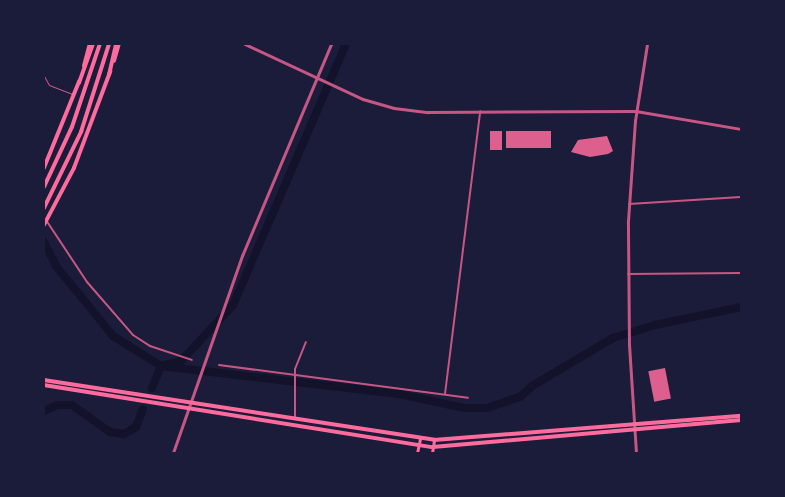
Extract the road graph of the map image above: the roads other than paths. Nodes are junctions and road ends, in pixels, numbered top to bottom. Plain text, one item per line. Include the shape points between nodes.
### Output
1 (90, 44) edge
2 (93, 44) edge
3 (100, 44) edge
4 (109, 44) edge
5 (116, 44) edge
6 (119, 44) edge
7 (245, 44) edge
8 (331, 44) edge
9 (647, 44) edge
10 (108, 75) junction
11 (44, 76) edge
12 (317, 77) junction
13 (79, 83) junction
14 (74, 95) junction
15 (480, 111) junction
16 (636, 111) junction
17 (741, 129) edge
18 (44, 168) edge
19 (44, 187) edge
20 (741, 197) edge
21 (629, 204) junction
22 (44, 208) edge
23 (46, 220) junction
24 (44, 225) edge
25 (741, 273) edge
26 (628, 274) junction
27 (306, 342) dead end
28 (192, 360) dead end
29 (219, 365) dead end
30 (295, 375) junction
31 (44, 380) edge
32 (44, 385) edge
33 (445, 394) junction
34 (468, 398) dead end
35 (192, 404) junction
36 (741, 416) edge
37 (295, 419) junction
38 (741, 420) edge
39 (635, 425) junction
40 (420, 439) junction
41 (434, 440) junction
42 (418, 446) junction
43 (433, 446) junction
44 (173, 453) edge
45 (417, 453) edge
46 (432, 453) edge
47 (636, 453) edge

1 - 13 main road
2 - 13 main road
3 - 19 main road via 72,127
4 - 22 main road via 81,132
5 - 10 main road
6 - 10 main road
7 - 12 street
8 - 12 street
9 - 16 street
10 - 23 main road via 74,168
11 - 14 lane via 49,85
12 - 15 street via 394,108
12 - 35 street via 228,294
13 - 14 main road
14 - 18 main road
15 - 16 street
15 - 33 street
16 - 17 street
16 - 21 street
20 - 21 street
21 - 26 street
23 - 24 main road
23 - 28 street via 87,282 133,335
25 - 26 street
26 - 39 street via 629,345
27 - 30 street
29 - 30 street
30 - 33 street
30 - 37 street
31 - 35 main road
32 - 35 main road
33 - 34 street
35 - 37 main road
35 - 42 main road
35 - 44 street
36 - 39 main road
37 - 40 main road
38 - 39 main road
39 - 41 main road
39 - 43 main road
39 - 47 street
40 - 41 main road
40 - 42 main road
41 - 43 main road
42 - 43 main road
42 - 45 main road
43 - 46 main road

